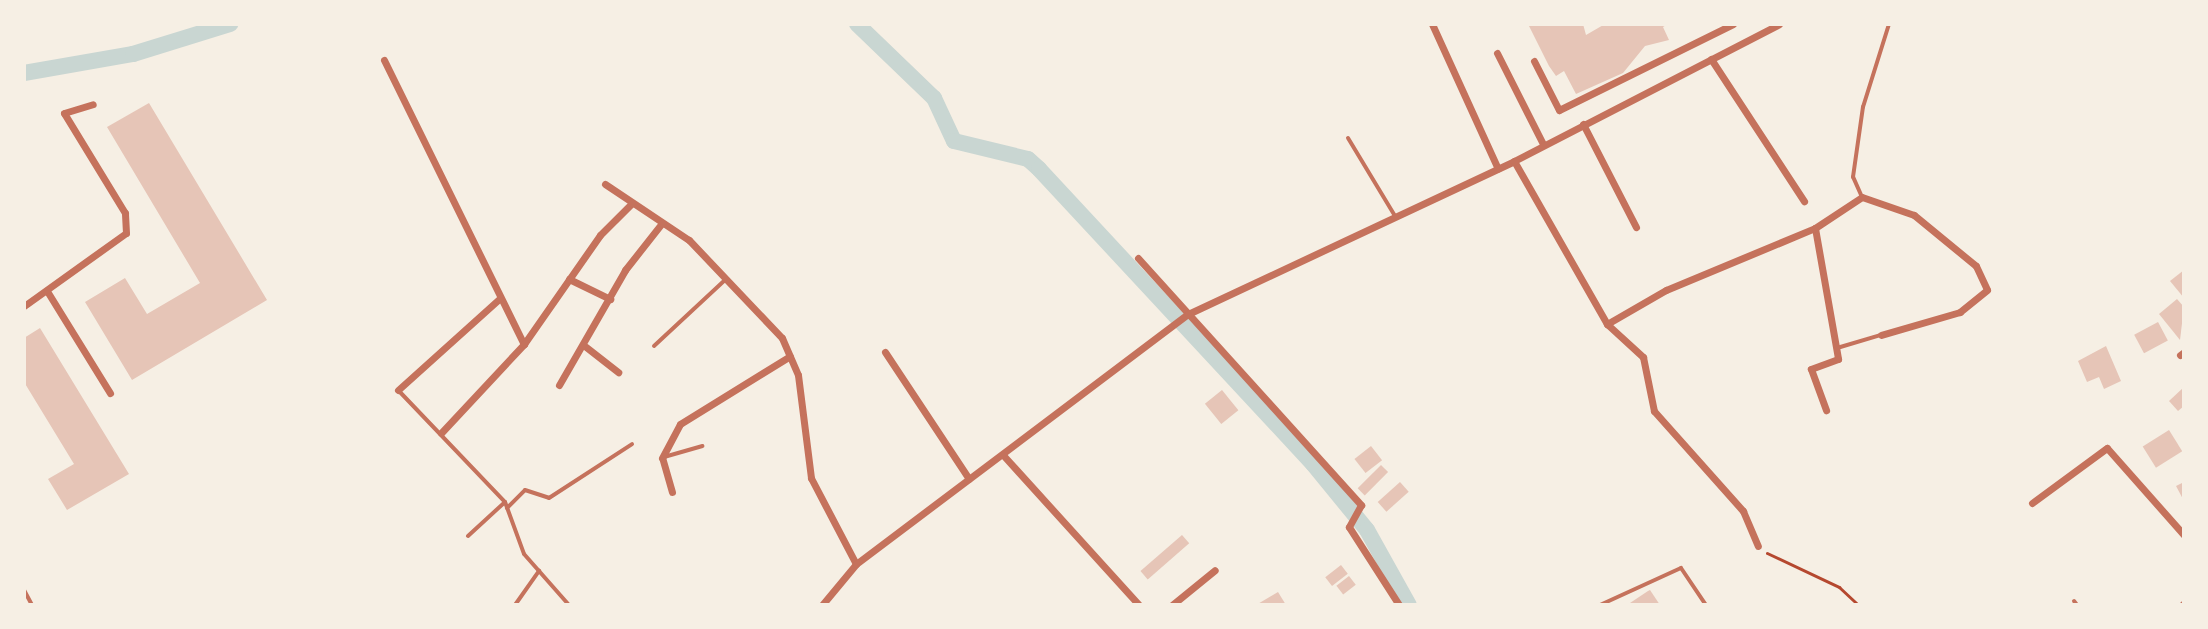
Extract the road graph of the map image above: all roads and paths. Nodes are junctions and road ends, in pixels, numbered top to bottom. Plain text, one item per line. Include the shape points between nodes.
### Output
1 (1432, 24) edge
2 (1733, 24) edge
3 (1779, 24) edge
4 (1889, 24) edge
5 (1497, 53) dead end
6 (1711, 59) junction
7 (384, 60) dead end
8 (1534, 61) dead end
9 (93, 104) dead end
10 (1583, 124) junction
11 (1348, 138) dead end
12 (1543, 144) junction
13 (1514, 161) junction
14 (1498, 169) junction
15 (605, 184) dead end
16 (1862, 197) junction
17 (1804, 201) dead end
18 (632, 203) junction
19 (1395, 216) junction
20 (662, 223) junction
21 (1636, 227) dead end
22 (1815, 228) junction
23 (1138, 258) dead end
24 (728, 278) junction
25 (569, 279) junction
26 (47, 291) junction
27 (499, 299) junction
28 (610, 299) junction
29 (24, 306) edge
30 (1188, 314) junction
31 (1607, 324) junction
32 (1881, 335) joint
33 (524, 344) junction
34 (654, 346) dead end
35 (586, 347) junction
36 (1834, 348) junction
37 (885, 352) dead end
38 (790, 356) junction
39 (618, 372) dead end
40 (559, 385) dead end
41 (398, 390) joint
42 (110, 393) dead end
43 (1826, 410) dead end
44 (441, 433) junction
45 (632, 444) dead end
46 (702, 446) dead end
47 (1003, 455) junction
48 (662, 458) junction
49 (969, 479) junction
50 (672, 492) dead end
51 (505, 502) junction
52 (2032, 503) dead end
53 (505, 509) junction
54 (2184, 535) edge
55 (468, 536) dead end
56 (1758, 546) joint
57 (856, 564) junction
58 (1215, 570) dead end
59 (539, 571) junction
60 (24, 590) edge
61 (1136, 604) edge
62 (32, 605) edge
63 (515, 605) edge
64 (569, 605) edge
65 (822, 605) edge
66 (1172, 605) edge
67 (1399, 605) edge
68 (1600, 605) edge
69 (1706, 605) edge
70 (1858, 605) edge

1 - 14 street
2 - 8 street via 1559,110
3 - 6 street
4 - 16 lane via 1863,107 1853,177
5 - 12 street
6 - 10 street
6 - 17 street
7 - 27 street
9 - 26 street via 64,113 125,213 126,233
10 - 12 street
10 - 21 street
11 - 19 lane
12 - 13 street
13 - 14 street
13 - 31 street
14 - 19 street
15 - 18 street
16 - 22 street
16 - 32 street via 1914,215 1976,266 1987,290 1960,312
18 - 20 street
18 - 25 street
19 - 30 street
20 - 24 street
20 - 28 street
22 - 31 street via 1666,290
22 - 36 street
23 - 30 street
24 - 34 lane
24 - 38 street
25 - 28 street
25 - 33 street
26 - 29 street
26 - 42 street
27 - 33 street
27 - 41 street
28 - 35 street
30 - 47 street
30 - 67 street via 1361,505 1349,527
31 - 56 street via 1643,357 1654,411 1743,511
32 - 36 lane
33 - 44 street
35 - 39 street
35 - 40 street
36 - 43 street via 1838,359 1811,369
37 - 49 street
38 - 48 street via 680,424
38 - 57 street via 811,478
41 - 44 lane
44 - 51 lane
45 - 53 lane via 549,498 525,490
46 - 48 lane
47 - 49 street
47 - 61 street
48 - 50 street
49 - 57 street
51 - 53 lane
51 - 55 lane
52 - 54 street via 2107,448
53 - 59 lane
56 - 70 path via 1788,567 1839,587
57 - 65 street
58 - 66 street
59 - 63 lane
59 - 64 lane
60 - 62 lane
68 - 69 lane via 1681,568

